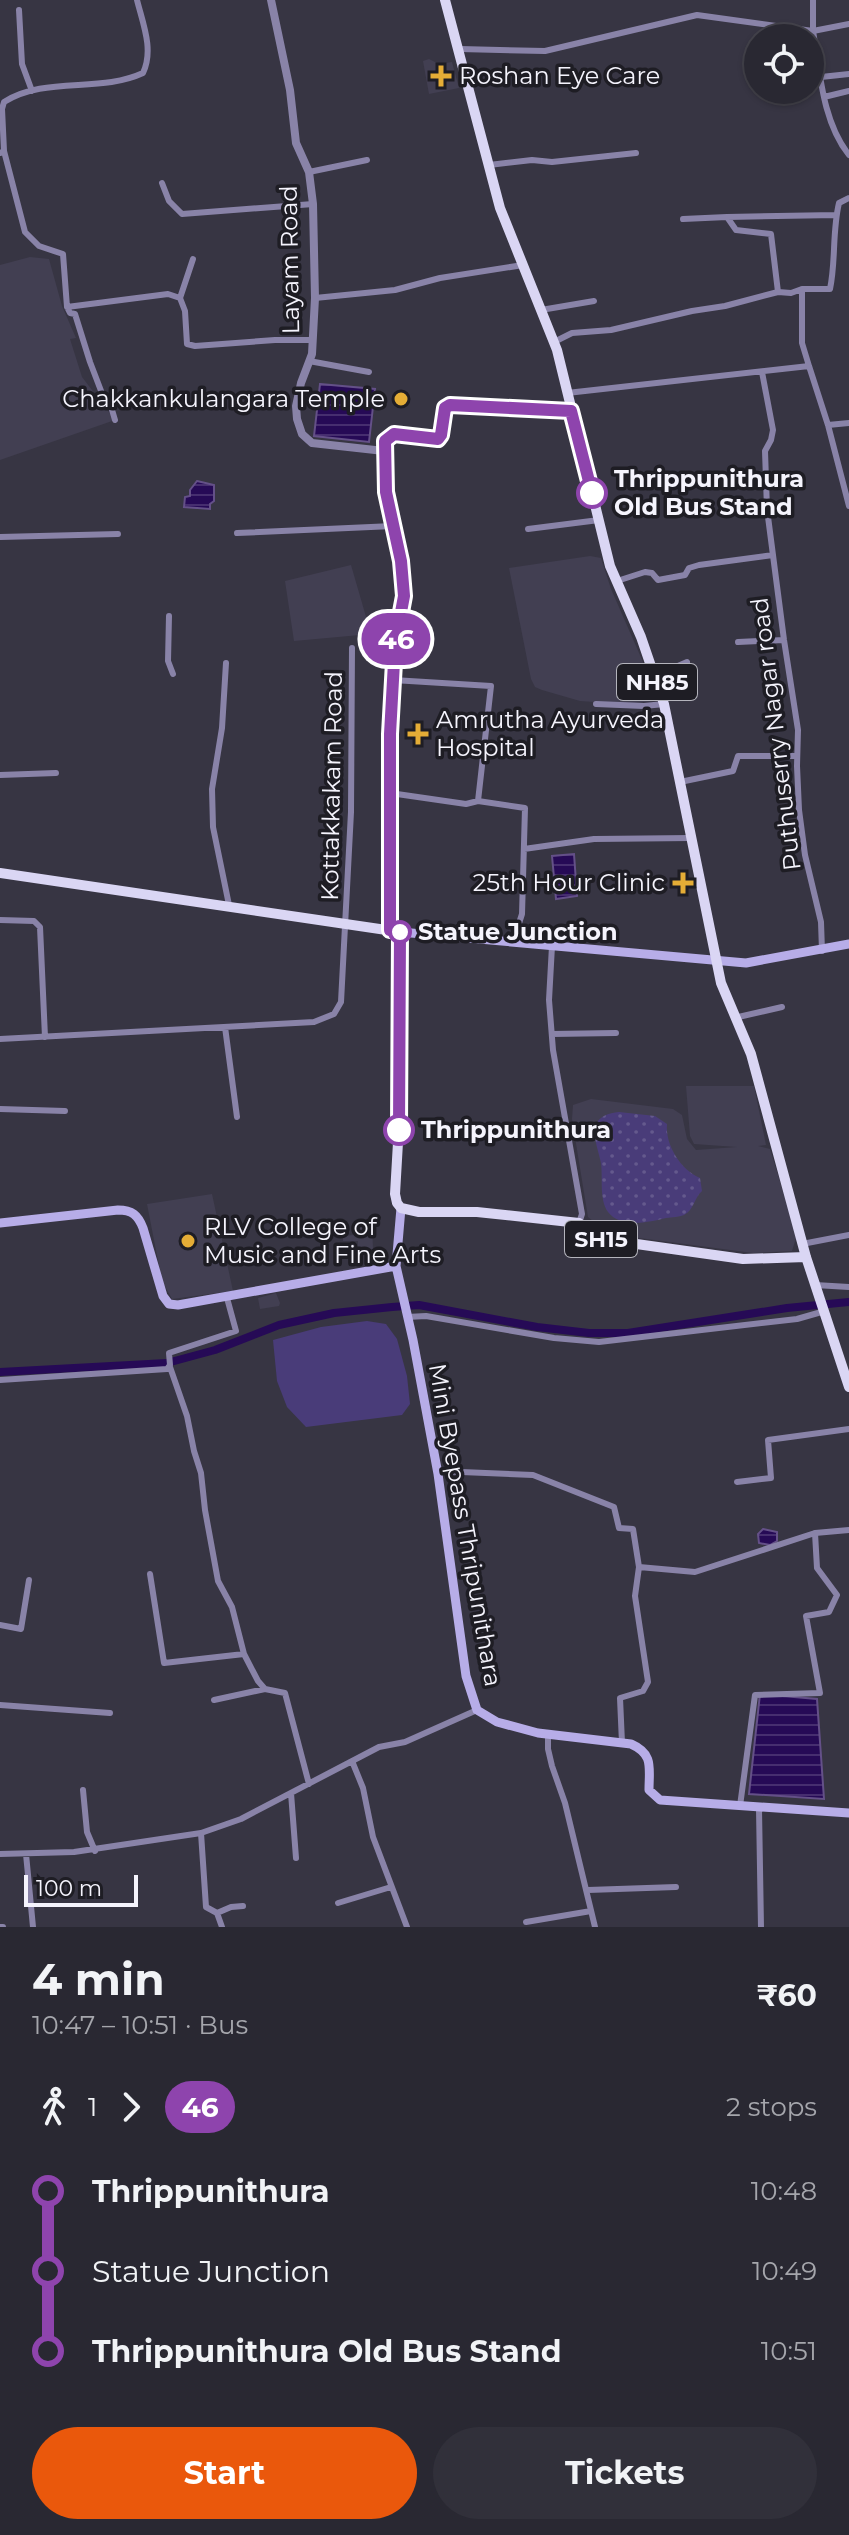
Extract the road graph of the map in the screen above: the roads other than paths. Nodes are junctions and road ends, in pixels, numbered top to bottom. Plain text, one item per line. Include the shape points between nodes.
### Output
1 (137, 0) edge
2 (271, 0) edge
3 (445, 0) edge
4 (813, 0) edge
5 (19, 10) dead end
6 (762, 24) edge
7 (813, 24) edge
8 (849, 24) edge
9 (824, 29) edge
10 (460, 49) junction
11 (849, 74) edge
12 (824, 77) edge
13 (32, 91) junction
14 (849, 91) edge
15 (824, 97) joint
16 (2, 152) edge
17 (636, 153) dead end
18 (849, 155) edge
19 (367, 160) dead end
20 (489, 165) junction
21 (309, 172) junction
22 (162, 183) dead end
23 (849, 198) edge
24 (313, 204) junction
25 (836, 215) junction
26 (727, 217) junction
27 (683, 219) dead end
28 (193, 259) dead end
29 (523, 265) junction
30 (802, 289) junction
31 (778, 292) junction
32 (180, 298) junction
33 (315, 298) junction
34 (594, 301) dead end
35 (67, 307) junction
36 (541, 310) junction
37 (312, 340) junction
38 (554, 342) junction
39 (309, 361) junction
40 (809, 366) junction
41 (369, 372) dead end
42 (762, 372) junction
43 (567, 393) junction
44 (571, 411) junction
45 (115, 420) dead end
46 (849, 423) edge
47 (828, 425) junction
48 (384, 451) junction
49 (849, 506) edge
50 (599, 520) junction
51 (393, 526) junction
52 (528, 529) dead end
53 (237, 533) dead end
54 (118, 534) dead end
55 (0, 537) edge
56 (773, 555) junction
57 (617, 581) junction
58 (169, 616) dead end
59 (784, 640) junction
60 (738, 642) dead end
61 (352, 648) dead end
62 (687, 662) dead end
63 (226, 663) dead end
64 (173, 674) dead end
65 (655, 676) junction
66 (393, 680) junction
67 (596, 704) dead end
68 (664, 704) junction
69 (797, 756) junction
70 (56, 773) dead end
71 (0, 775) edge
72 (680, 782) junction
73 (390, 793) junction
74 (478, 801) junction
75 (691, 838) junction
76 (524, 849) junction
77 (0, 873) edge
78 (229, 905) junction
79 (0, 920) edge
80 (347, 924) junction
81 (395, 931) junction
82 (513, 942) junction
83 (849, 944) edge
84 (552, 946) junction
85 (822, 951) junction
86 (715, 961) junction
87 (782, 1007) dead end
88 (734, 1018) junction
89 (225, 1027) junction
90 (616, 1033) dead end
91 (552, 1034) junction
92 (45, 1037) junction
93 (0, 1039) edge
94 (0, 1109) edge
95 (65, 1111) dead end
96 (237, 1117) dead end
97 (401, 1208) junction
98 (0, 1223) edge
99 (579, 1223) junction
100 (849, 1235) edge
101 (802, 1244) junction
102 (806, 1257) junction
103 (396, 1266) junction
104 (849, 1287) edge
105 (817, 1290) junction
106 (227, 1298) junction
107 (825, 1311) junction
108 (407, 1316) junction
109 (170, 1364) junction
110 (847, 1373) edge
111 (0, 1380) edge
112 (849, 1387) edge
113 (849, 1429) edge
114 (437, 1471) junction
115 (737, 1482) dead end
116 (849, 1530) edge
117 (815, 1533) junction
118 (639, 1567) junction
119 (150, 1574) dead end
120 (29, 1580) dead end
121 (0, 1625) edge
122 (244, 1654) junction
123 (265, 1689) junction
124 (214, 1700) dead end
125 (0, 1705) edge
126 (477, 1710) junction
127 (110, 1713) dead end
128 (548, 1734) junction
129 (622, 1743) junction
130 (352, 1761) junction
131 (309, 1784) junction
132 (83, 1790) dead end
133 (291, 1793) junction
134 (740, 1806) junction
135 (759, 1809) junction
136 (849, 1813) edge
137 (201, 1833) junction
138 (94, 1849) junction
139 (0, 1854) edge
140 (26, 1854) junction
141 (296, 1858) dead end
142 (391, 1887) junction
143 (676, 1887) dead end
144 (588, 1890) junction
145 (338, 1903) dead end
146 (243, 1906) dead end
147 (591, 1911) junction
148 (217, 1913) junction
149 (526, 1922) dead end
150 (24, 1927) edge
151 (33, 1927) edge
152 (222, 1927) edge
153 (407, 1927) edge
154 (595, 1927) edge
155 (761, 1927) edge

1 - 13 street via 149,61 143,73 128,80
2 - 21 street, Layam Road via 296,143
3 - 10 main road, NH85
4 - 7 street
5 - 13 street via 22,64
6 - 10 street via 697,15 545,51
8 - 9 street
10 - 20 main road, NH85
11 - 12 street
13 - 16 street via 4,102
14 - 15 street
15 - 18 street
16 - 35 street via 25,232 39,246 63,254
17 - 20 street
19 - 21 street
20 - 29 main road, NH85 / NH85
21 - 24 street, Layam Road
22 - 24 street via 182,214
23 - 25 street via 839,203
24 - 33 street, Layam Road
25 - 26 street
25 - 30 street via 830,289
26 - 27 street
26 - 31 street via 736,230 771,234
28 - 32 street
29 - 33 street via 395,290
29 - 36 main road, NH85 / NH85
30 - 31 street
30 - 40 street via 802,343
31 - 38 street via 611,330 572,333
32 - 35 street via 168,294
32 - 37 street via 187,344
33 - 37 street, Layam Road
34 - 36 street
35 - 45 street via 75,314
36 - 38 main road, NH85 / NH85
37 - 39 street, Layam Road
38 - 43 main road, NH85 / NH85
39 - 41 street
39 - 48 street, Layam Road via 296,406 302,434 312,443
40 - 42 street
40 - 47 street
42 - 43 street
42 - 56 street, Puthuserry Nagar road via 773,430 765,451
43 - 44 main road, NH85 / NH85
44 - 48 street via 450,405 438,439 394,434 385,441
44 - 50 main road, NH85 / NH85
46 - 47 street
47 - 49 street
48 - 51 street
50 - 52 street
50 - 57 main road, NH85 / NH85
51 - 53 street
51 - 66 street via 404,596
54 - 55 street
56 - 57 street via 699,565 671,579 658,580 645,572
56 - 59 street, Puthuserry Nagar road
57 - 65 main road, NH85 / NH85
58 - 64 street via 168,661
59 - 60 street
59 - 69 street, Puthuserry Nagar road
61 - 80 street, Kottakkakam Road
62 - 65 street
63 - 78 street via 212,789 213,827
65 - 68 main road, NH85 / NH85
66 - 73 street
66 - 74 street via 491,686
67 - 68 street
68 - 72 main road, NH85 / NH85
69 - 72 street via 738,756 733,771
69 - 85 street, Puthuserry Nagar road via 799,810
70 - 71 street
72 - 75 main road, NH85 / NH85
73 - 74 street via 466,804
73 - 81 street
74 - 76 street via 525,808
75 - 76 street via 594,839
75 - 86 main road, NH85 / NH85
76 - 82 street via 522,914
77 - 78 main road
78 - 80 main road
79 - 92 street via 34,921 40,927
80 - 81 main road
80 - 89 street, Kottakkakam Road via 341,1002 334,1014 314,1022
81 - 82 main road
81 - 97 main road via 400,1108 395,1194
82 - 84 main road
83 - 85 main road
84 - 86 main road
84 - 91 street
85 - 86 main road via 746,963
86 - 88 main road, NH85
87 - 88 street
88 - 101 main road, NH85 via 751,1054
89 - 92 street
89 - 96 street
90 - 91 street
91 - 99 street via 582,1214
92 - 93 street
94 - 95 street
97 - 99 main road, SH15
97 - 103 main road, Mini Byepass Thripunithara
98 - 106 main road via 131,1211 142,1223 167,1302 187,1305
99 - 102 main road, SH15 via 601,1239 743,1259
100 - 101 street
101 - 102 main road, NH85
102 - 105 main road, NH85
103 - 106 main road
103 - 108 main road, Mini Byepass Thripunithara
104 - 105 street
105 - 107 main road, NH85
106 - 109 street via 236,1331 169,1353
107 - 108 street via 797,1319 599,1342
107 - 110 main road, NH85
108 - 114 main road, Mini Byepass Thripunithara
109 - 111 street
109 - 122 street via 201,1473 215,1568 237,1620
110 - 112 main road, NH85
113 - 115 street via 768,1440 771,1478
114 - 118 street via 533,1475 614,1507 619,1528 633,1529
114 - 126 main road, Mini Byepass Thripunithara via 466,1676
116 - 117 street
117 - 118 street via 695,1572
117 - 134 street via 817,1568 837,1595 829,1612 806,1616 820,1693 755,1695
118 - 129 street via 635,1596 648,1682 643,1691 620,1698
119 - 122 street via 164,1663
120 - 121 street via 21,1629
122 - 123 street
123 - 124 street
123 - 131 street via 285,1693
125 - 127 street
126 - 128 main road, Mini Byepass Thripunithara via 497,1722
126 - 130 street
128 - 129 main road, Mini Byepass Thripunithara
128 - 144 street via 552,1766
129 - 134 main road via 646,1753 649,1790 655,1798
130 - 131 street
130 - 142 street
131 - 133 street
132 - 138 street
133 - 137 street
133 - 141 street
134 - 135 main road
135 - 136 main road
135 - 155 street
137 - 138 street
137 - 148 street via 206,1907
138 - 140 street
139 - 140 street
140 - 151 street
142 - 145 street
142 - 153 street
143 - 144 street
144 - 147 street
146 - 148 street
147 - 149 street
147 - 154 street
148 - 152 street
150 - 151 street

